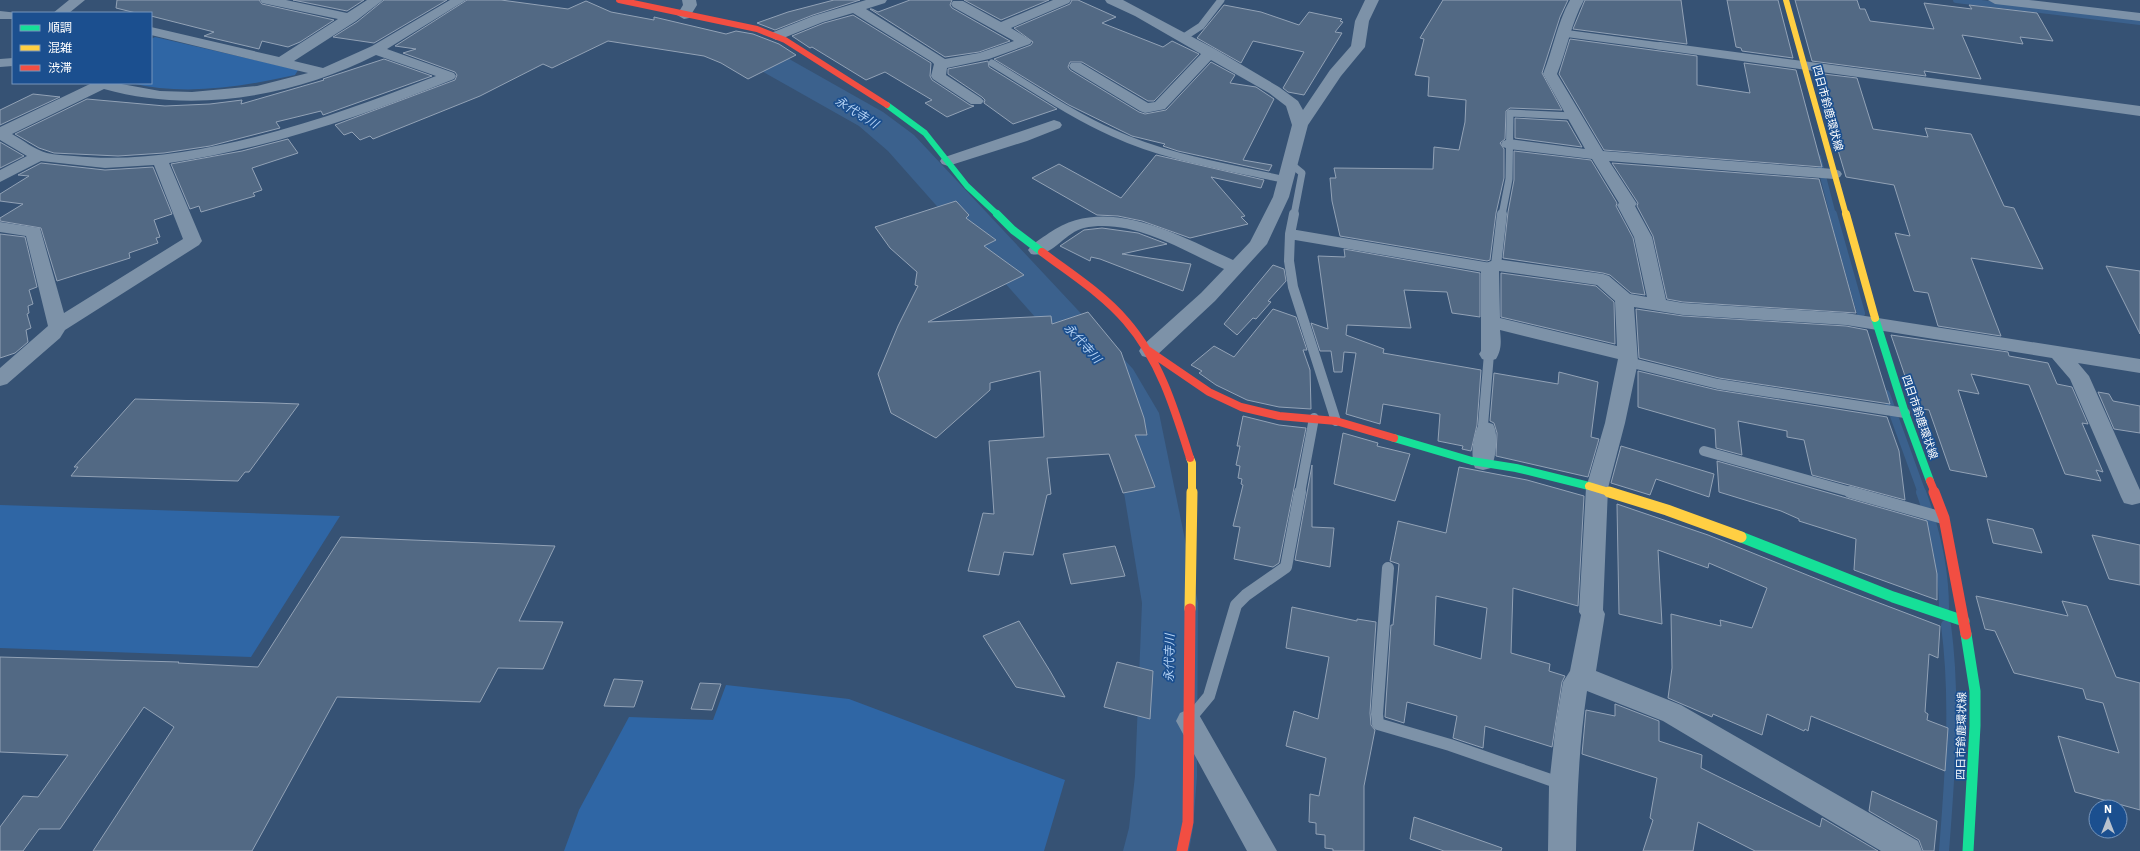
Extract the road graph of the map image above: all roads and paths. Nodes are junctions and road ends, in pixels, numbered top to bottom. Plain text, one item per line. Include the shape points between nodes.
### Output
1 (78, 0) edge
2 (267, 0) edge
3 (376, 0) edge
4 (459, 0) edge
5 (620, 0) edge
6 (689, 0) edge
7 (880, 0) edge
8 (1064, 0) edge
9 (1112, 0) edge
10 (1221, 0) edge
11 (1372, 0) edge
12 (1577, 0) edge
13 (1786, 0) edge
14 (1995, 0) edge
15 (958, 4) dead end
16 (855, 8) junction
17 (61, 12) edge
18 (0, 15) edge
19 (12, 15) edge
20 (684, 15) junction
21 (2140, 17) edge
22 (351, 18) junction
23 (1001, 27) junction
24 (152, 31) edge
25 (1563, 33) junction
26 (776, 36) junction
27 (1184, 37) junction
28 (1660, 46) joint
29 (375, 50) junction
30 (1210, 52) junction
31 (12, 62) edge
32 (282, 62) junction
33 (992, 62) dead end
34 (0, 63) edge
35 (941, 64) junction
36 (1076, 66) dead end
37 (1804, 66) junction
38 (324, 72) junction
39 (100, 84) edge
40 (976, 101) dead end
41 (2140, 111) edge
42 (1573, 116) junction
43 (1054, 125) dead end
44 (1300, 125) junction
45 (0, 133) edge
46 (1509, 144) junction
47 (1597, 155) junction
48 (40, 156) junction
49 (160, 160) junction
50 (948, 161) junction
51 (1289, 172) junction
52 (1833, 174) junction
53 (0, 177) edge
54 (0, 227) edge
55 (1290, 234) junction
56 (1037, 250) junction
57 (1493, 266) junction
58 (1236, 268) junction
59 (1624, 300) junction
60 (1658, 305) junction
61 (1492, 322) junction
62 (1876, 323) junction
63 (58, 326) junction
64 (1149, 351) junction
65 (2057, 352) junction
66 (1489, 354) joint
67 (1628, 359) junction
68 (2140, 366) edge
69 (0, 379) edge
70 (1904, 413) junction
71 (1314, 418) junction
72 (1336, 421) junction
73 (1486, 429) joint
74 (1704, 451) dead end
75 (1483, 462) junction
76 (1597, 488) junction
77 (2132, 497) dead end
78 (1944, 518) junction
79 (1388, 568) dead end
80 (1964, 621) junction
81 (1582, 676) junction
82 (1190, 721) junction
83 (1563, 785) junction
84 (1182, 851) edge
85 (1263, 851) edge
86 (1562, 851) edge
87 (1908, 851) edge
88 (1968, 851) edge

1 - 17 street
2 - 22 street
3 - 22 street
4 - 29 street
5 - 20 street
6 - 20 street via 690,5
7 - 16 street
8 - 23 street
9 - 27 street
10 - 27 lane via 1201,26
11 - 44 street via 1362,21 1358,47 1336,73
12 - 25 street
13 - 37 street, 四日市鈴鹿環状線
14 - 21 street
15 - 23 street
16 - 26 street
16 - 35 street via 937,59
18 - 19 street
20 - 26 street via 744,26
22 - 32 street
23 - 35 street via 1025,41 989,56
24 - 32 street
25 - 28 lane
25 - 42 street via 1550,74
26 - 50 street via 909,120 926,133
27 - 30 street
28 - 37 street
29 - 38 street
29 - 49 street via 449,76 320,124 244,144
30 - 36 street via 1160,106 1145,108
30 - 44 street via 1293,104
31 - 34 street
32 - 38 street
33 - 51 lane via 1091,123 1152,148 1186,159
35 - 40 street via 938,76
37 - 41 street
37 - 52 street, 四日市鈴鹿環状線
38 - 39 street via 264,88 202,96 137,93
39 - 45 street
42 - 46 lane via 1510,113
42 - 47 street
43 - 50 street
44 - 51 street
45 - 48 street
46 - 47 street
46 - 57 lane via 1509,179
47 - 52 street
47 - 60 street via 1628,204 1626,205 1643,237
48 - 49 street via 106,163
48 - 53 street
49 - 63 street via 193,241
50 - 56 street via 967,186
51 - 55 lane via 1302,173
51 - 58 street via 1281,197 1258,244
52 - 62 street, 四日市鈴鹿環状線
54 - 63 street via 34,232
55 - 57 lane
55 - 72 lane via 1289,261 1293,287
56 - 58 street via 1081,223 1124,222
56 - 64 street via 1116,312
57 - 59 street via 1603,280
57 - 61 street
58 - 64 street
59 - 60 street
59 - 67 street
60 - 62 street
61 - 66 street via 1492,351
61 - 67 street
62 - 65 street
62 - 70 street, 四日市鈴鹿環状線
63 - 69 street via 53,334
64 - 71 street via 1228,402 1264,413
64 - 82 street via 1173,405 1192,463
65 - 68 street
65 - 77 street via 2079,376
66 - 73 lane via 1483,425
67 - 70 lane via 1718,384
67 - 76 street via 1615,423
70 - 78 street, 四日市鈴鹿環状線
71 - 72 street
71 - 82 lane via 1286,567 1236,605 1209,696
72 - 75 street
73 - 75 street
74 - 78 lane
75 - 76 street
76 - 80 street via 1683,515 1810,567
76 - 81 street via 1591,612 1593,614
78 - 80 street, 四日市鈴鹿環状線
79 - 83 lane via 1378,724 1450,745
80 - 88 street, 四日市鈴鹿環状線 via 1975,691
81 - 83 street via 1576,682 1569,722
81 - 87 street via 1672,713
82 - 84 street via 1188,822
82 - 85 street
83 - 86 street

